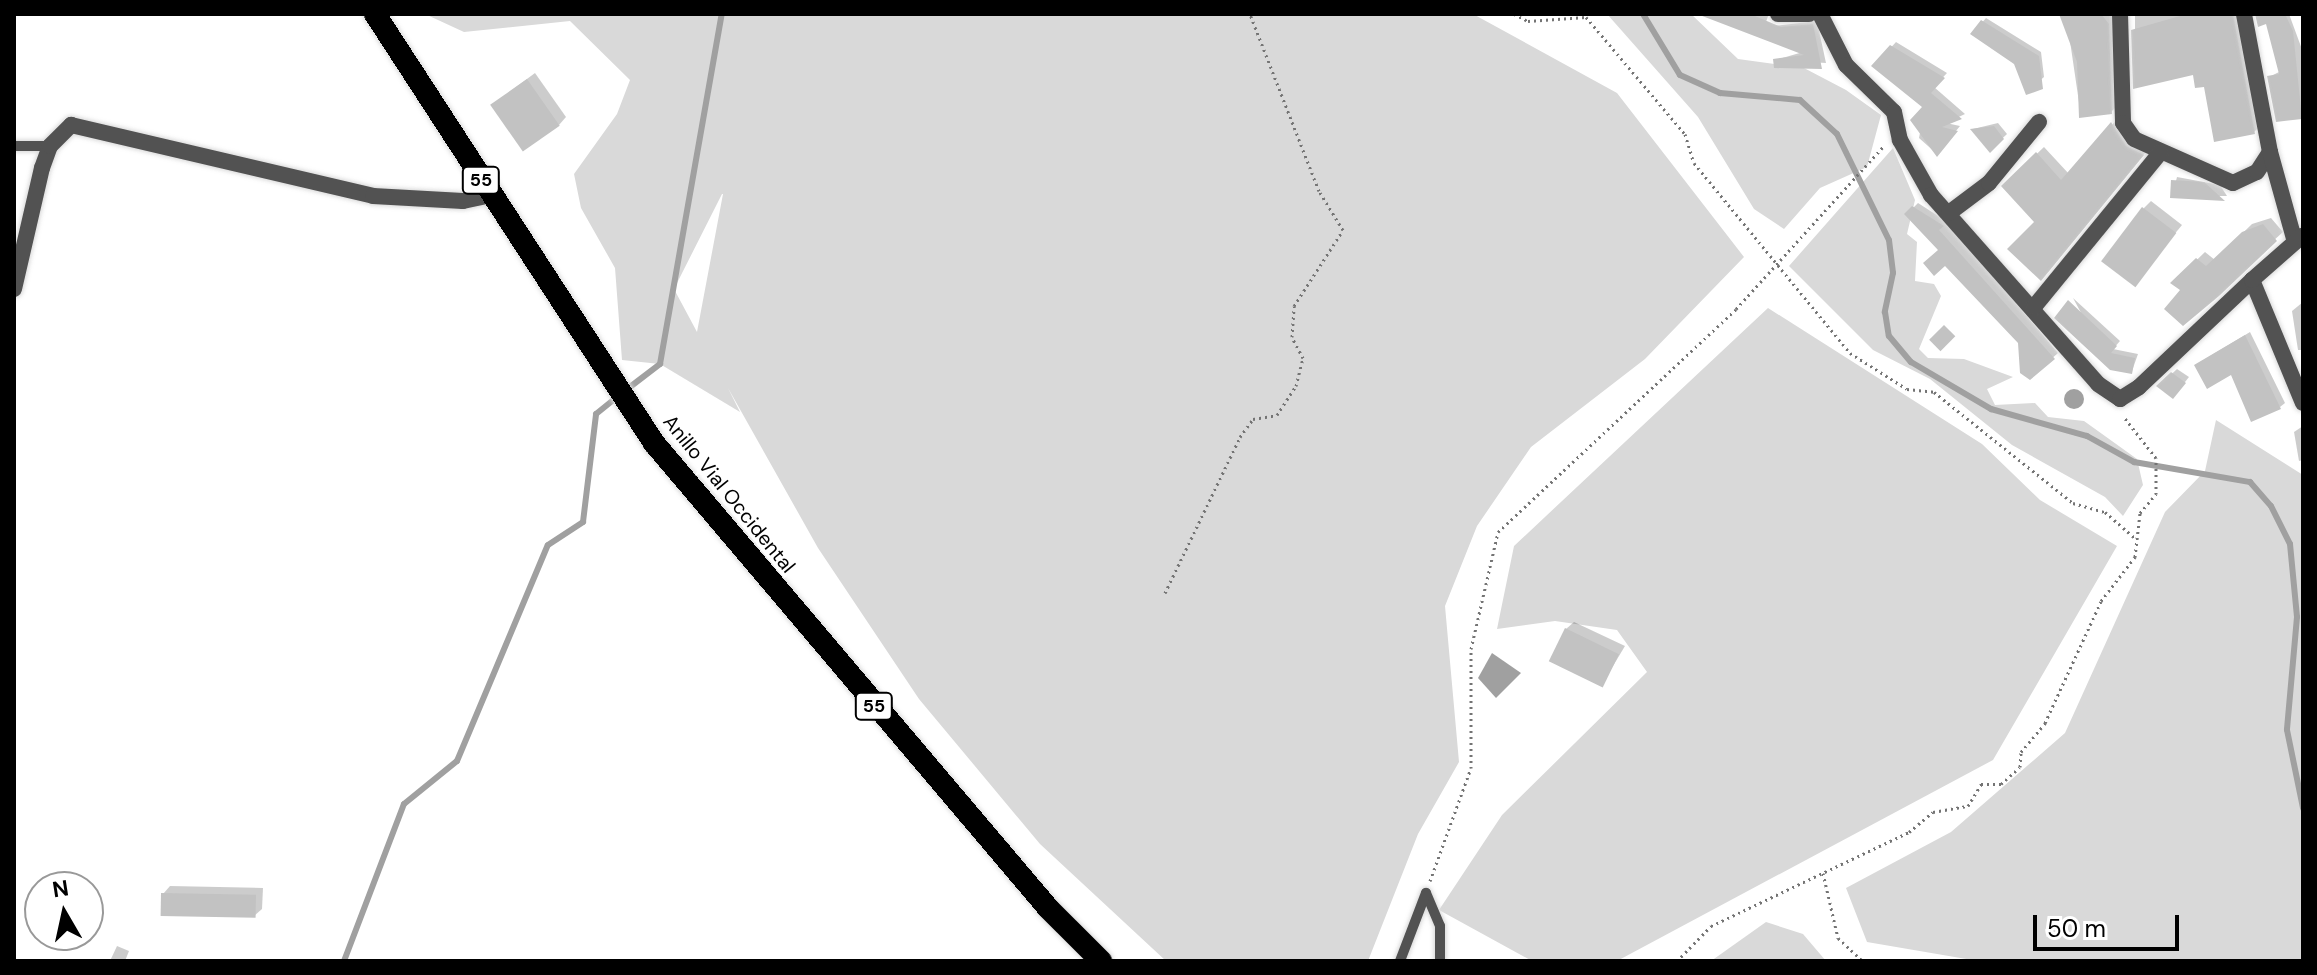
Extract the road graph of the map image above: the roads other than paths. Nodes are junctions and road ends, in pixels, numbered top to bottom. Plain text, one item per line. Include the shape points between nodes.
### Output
1 (375, 14) edge
2 (1778, 14) edge
3 (1809, 14) edge
4 (1820, 14) edge
5 (2120, 14) edge
6 (2244, 14) edge
7 (2039, 122) dead end
8 (14, 146) edge
9 (50, 146) junction
10 (2161, 152) junction
11 (2270, 152) junction
12 (491, 195) junction
13 (1949, 213) junction
14 (2299, 239) edge
15 (2252, 280) junction
16 (14, 289) edge
17 (2034, 307) junction
18 (2303, 403) edge
19 (1101, 961) edge
20 (1400, 961) edge
21 (1440, 961) edge

1 - 12 highway, Anillo Vial Occidental / 55
2 - 3 street
4 - 13 street via 1846,65 1878,92 1916,174
5 - 10 street via 2123,123 2134,139
6 - 11 street
7 - 13 street via 1989,183
8 - 9 lane
9 - 12 street via 71,125 90,125 373,196 463,201
9 - 16 street
10 - 11 street via 2233,183 2257,172
10 - 17 street
11 - 14 street
12 - 19 highway, Anillo Vial Occidental / 55 via 654,443 1048,908
13 - 17 street
14 - 15 street
15 - 17 street via 2120,399 2078,363
15 - 18 street
20 - 21 lane via 1426,893 1440,926

